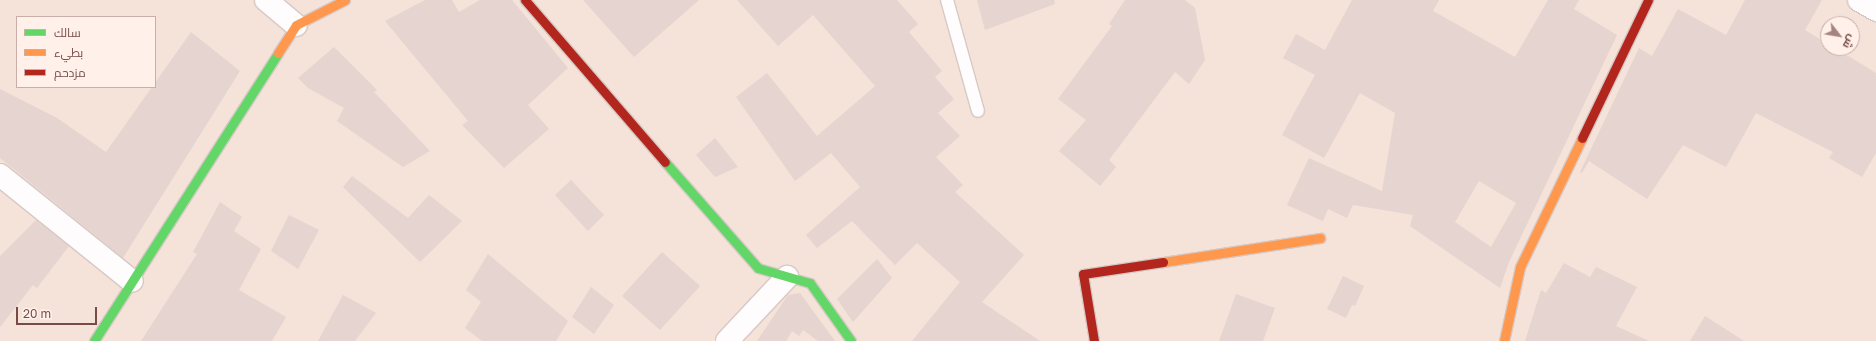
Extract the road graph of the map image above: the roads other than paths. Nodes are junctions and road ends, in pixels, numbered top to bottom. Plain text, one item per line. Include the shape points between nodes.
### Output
1 (266, 0) edge
2 (345, 0) edge
3 (525, 0) edge
4 (947, 0) edge
5 (1648, 0) edge
6 (1859, 0) edge
7 (1876, 10) edge
8 (296, 25) junction
9 (978, 111) dead end
10 (0, 175) edge
11 (1320, 238) dead end
12 (787, 277) junction
13 (132, 281) junction
14 (94, 341) edge
15 (727, 341) edge
16 (851, 341) edge
17 (1094, 341) edge
18 (1504, 341) edge

1 - 8 street
2 - 8 street
3 - 12 street via 758,268
4 - 9 lane
5 - 18 street via 1520,267
6 - 7 street
8 - 13 street
10 - 13 street
11 - 17 street via 1083,274
12 - 15 street
12 - 16 street via 810,284
13 - 14 street

